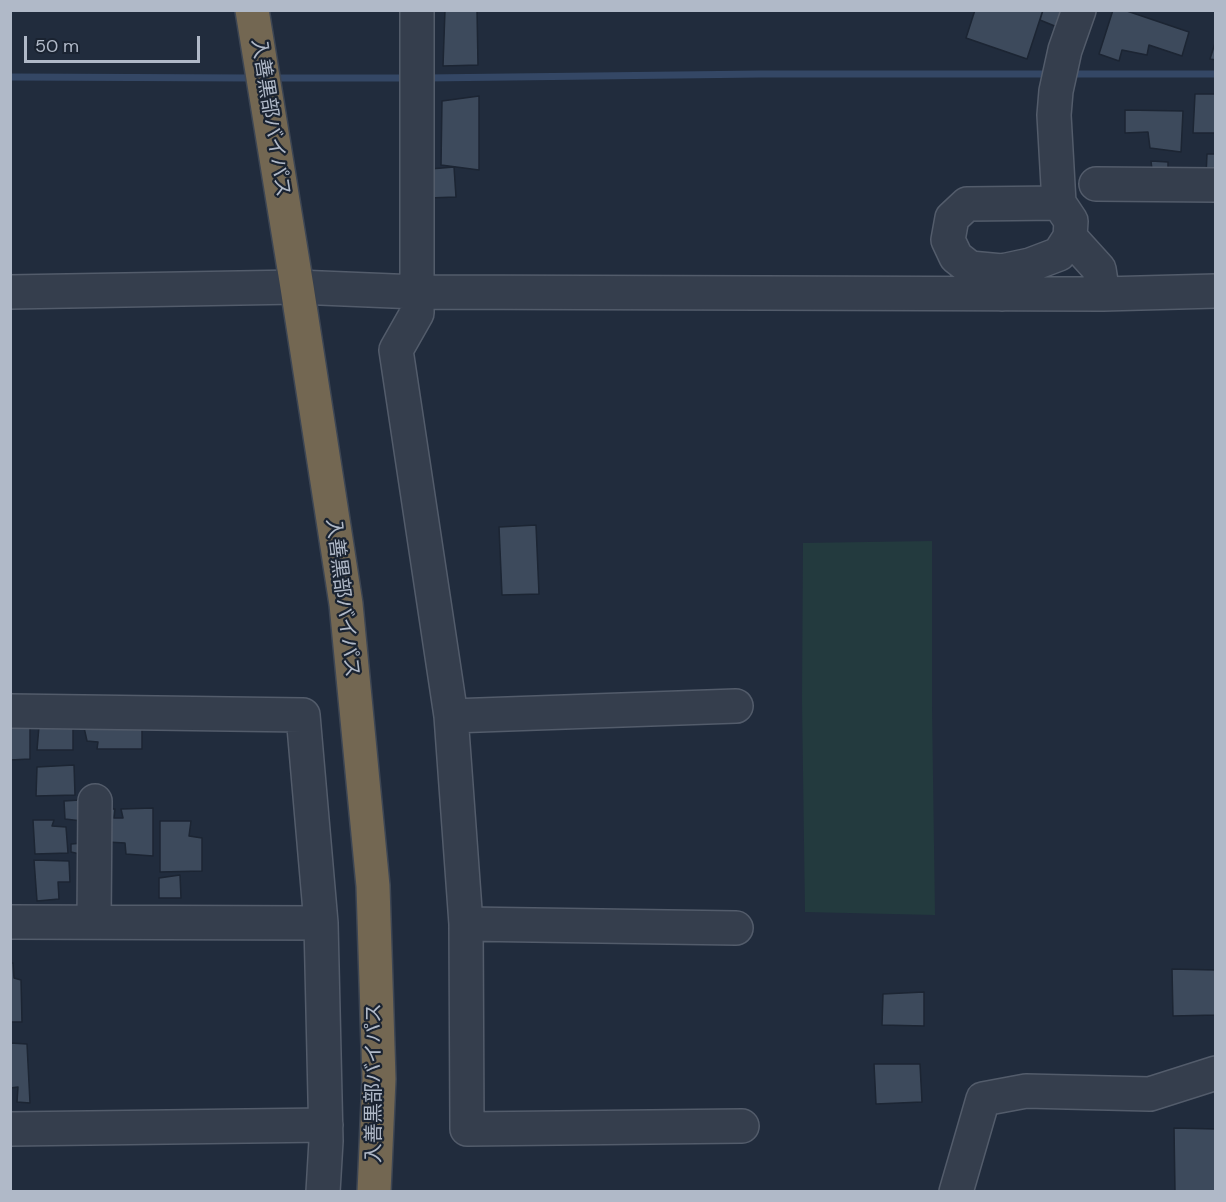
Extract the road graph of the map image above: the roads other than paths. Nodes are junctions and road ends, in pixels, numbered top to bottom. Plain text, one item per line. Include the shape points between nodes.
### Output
1 (252, 10) edge
2 (417, 10) edge
3 (1079, 10) edge
4 (1096, 184) dead end
5 (1215, 185) edge
6 (1059, 202) junction
7 (1070, 237) junction
8 (1002, 282) junction
9 (297, 287) junction
10 (10, 291) edge
11 (1215, 291) edge
12 (417, 292) junction
13 (1103, 294) junction
14 (736, 706) dead end
15 (10, 711) edge
16 (451, 716) junction
17 (95, 801) dead end
18 (10, 922) edge
19 (94, 922) junction
20 (321, 923) junction
21 (466, 924) junction
22 (736, 928) dead end
23 (1215, 1073) edge
24 (326, 1125) junction
25 (742, 1126) dead end
26 (10, 1129) edge
27 (323, 1191) edge
28 (374, 1191) edge
29 (956, 1191) edge

1 - 9 highway, 入善黒部バイパス
2 - 12 street
3 - 6 street via 1056,91
4 - 5 street
6 - 7 street via 1071,220
6 - 8 street via 967,204 952,218 948,240 956,257
7 - 8 street via 1059,254
7 - 13 street via 1099,269
8 - 12 street
8 - 13 street
9 - 10 street
9 - 12 street
9 - 28 highway, 入善黒部バイパス via 346,604 372,886 379,1079
11 - 13 street
12 - 16 street via 417,313 396,350
14 - 16 street
15 - 20 street via 303,715
16 - 21 street
17 - 19 street
18 - 19 street
19 - 20 street
20 - 24 street
21 - 22 street
21 - 25 street via 466,1129
23 - 29 street via 1150,1094 1026,1091 983,1099
24 - 26 street
24 - 27 street

